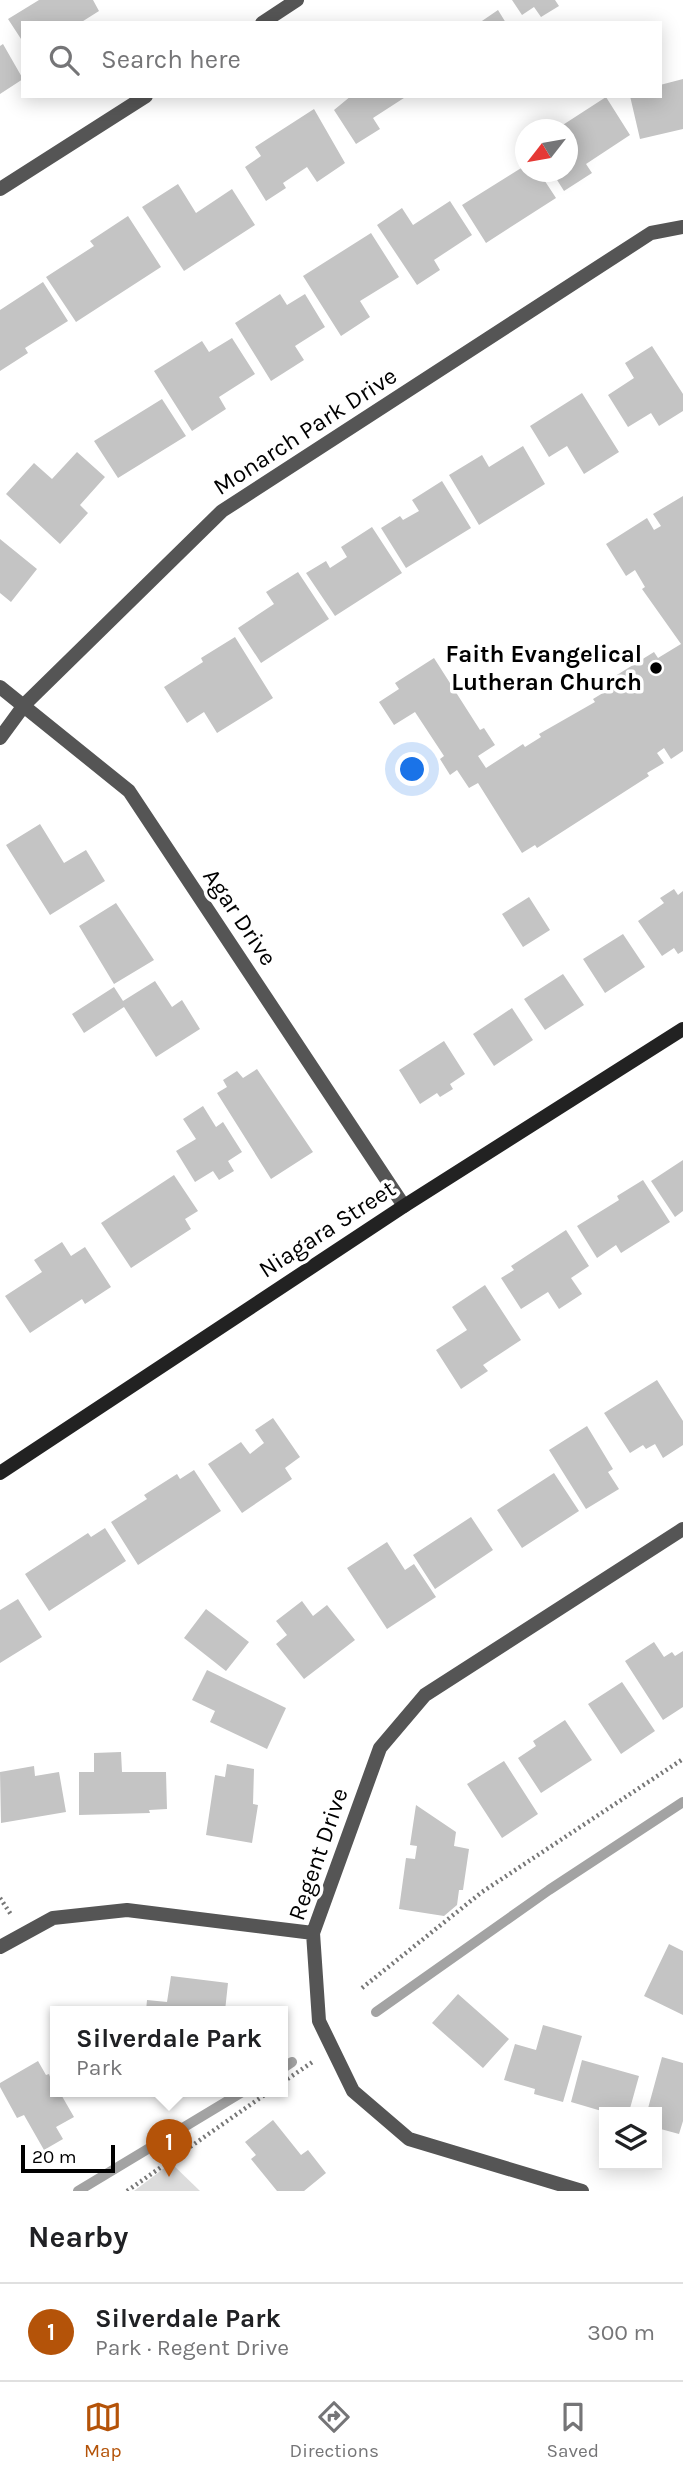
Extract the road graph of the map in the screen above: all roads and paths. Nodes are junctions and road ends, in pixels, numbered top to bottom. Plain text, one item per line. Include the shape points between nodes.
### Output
1 (298, 0) edge
2 (265, 21) edge
3 (143, 98) edge
4 (0, 188) edge
5 (683, 227) edge
6 (0, 687) edge
7 (25, 705) junction
8 (0, 738) edge
9 (683, 1029) edge
10 (404, 1206) junction
11 (0, 1473) edge
12 (683, 1529) edge
13 (683, 1759) edge
14 (313, 1933) junction
15 (0, 1947) edge
16 (362, 1988) dead end
17 (332, 2048) junction
18 (288, 2079) edge
19 (261, 2097) edge
20 (127, 2191) edge
21 (582, 2191) edge

1 - 2 street
3 - 4 street
5 - 7 street, Monarch Park Drive via 651,233 222,511
6 - 7 street, Agar Drive
7 - 8 street, Monarch Park Drive
7 - 10 street, Agar Drive via 129,791
9 - 10 main road, Niagara Street
10 - 11 main road, Niagara Street
12 - 14 street, Regent Drive via 425,1695 380,1748
13 - 16 path via 482,1892
14 - 15 street via 127,1910 53,1918
14 - 17 street, Regent Drive via 318,2021
17 - 18 path
17 - 21 street, Regent Drive via 353,2091 409,2139
19 - 20 path

